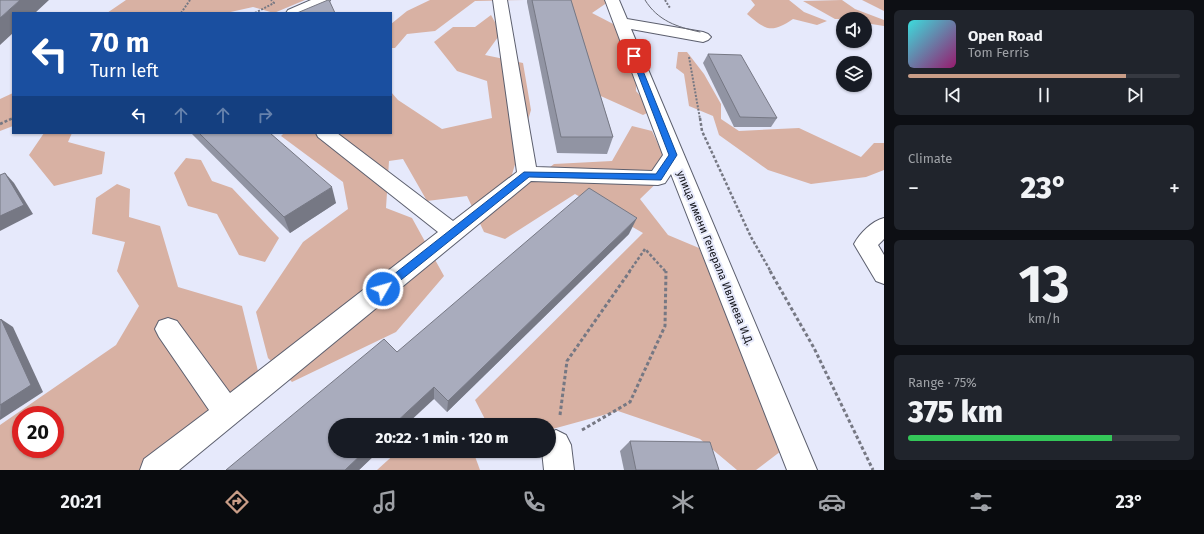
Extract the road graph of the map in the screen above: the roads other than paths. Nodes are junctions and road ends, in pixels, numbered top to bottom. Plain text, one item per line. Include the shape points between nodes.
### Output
1 (323, 0) edge
2 (500, 0) edge
3 (612, 0) edge
4 (295, 12) edge
5 (622, 23) junction
6 (703, 37) dead end
7 (326, 134) edge
8 (673, 155) junction
9 (527, 174) junction
10 (884, 226) edge
11 (454, 233) junction
12 (884, 274) edge
13 (168, 329) dead end
14 (227, 412) junction
15 (155, 470) edge
16 (802, 470) edge

1 - 4 street
2 - 9 street
3 - 5 street, улица имени Генерала Ивлиева И.Д.
5 - 6 street
5 - 8 street, улица имени Генерала Ивлиева И.Д.
7 - 11 street
8 - 9 street via 658,178
8 - 16 street, улица имени Генерала Ивлиева И.Д.
9 - 11 street
10 - 12 street via 865,244
11 - 14 street
13 - 14 street
14 - 15 street

